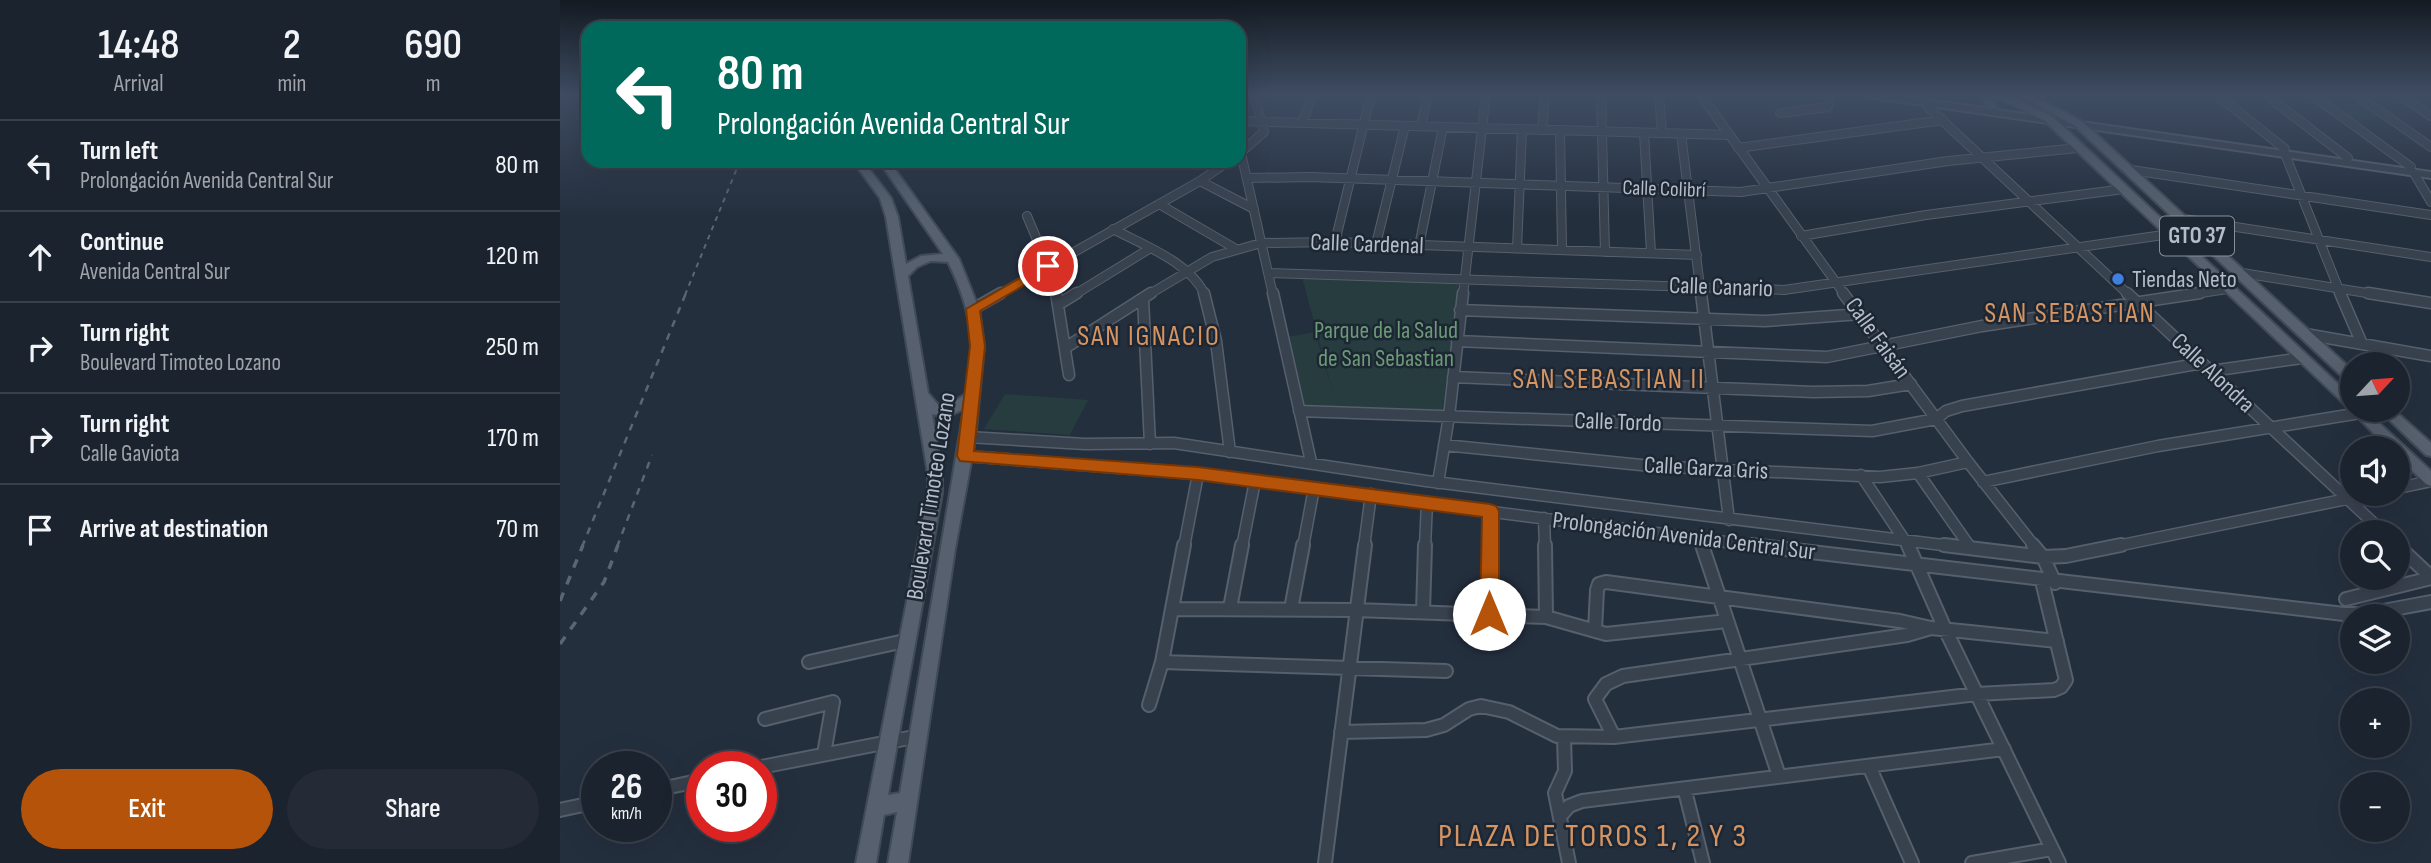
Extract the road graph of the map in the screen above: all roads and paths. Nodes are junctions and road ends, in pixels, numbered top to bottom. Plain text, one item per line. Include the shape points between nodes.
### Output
1 (1263, 134) edge
2 (1360, 134) edge
3 (1403, 134) edge
4 (1441, 134) edge
5 (1480, 134) edge
6 (1522, 134) edge
7 (1560, 134) edge
8 (1602, 134) edge
9 (1644, 134) edge
10 (1681, 134) edge
11 (1694, 134) edge
12 (1842, 134) edge
13 (1957, 134) edge
14 (2063, 134) edge
15 (2096, 134) edge
16 (2124, 134) edge
17 (2178, 134) edge
18 (2265, 134) edge
19 (2317, 134) edge
20 (2365, 134) edge
21 (2413, 134) edge
22 (1730, 135) joint
23 (2431, 147) edge
24 (1246, 148) edge
25 (1738, 148) junction
26 (2078, 148) junction
27 (2285, 151) junction
28 (1983, 158) junction
29 (2348, 158) junction
30 (863, 168) edge
31 (889, 168) edge
32 (1219, 168) edge
33 (1244, 168) edge
34 (2124, 169) junction
35 (2413, 170) junction
36 (2431, 172) edge
37 (1247, 178) junction
38 (1348, 180) junction
39 (1200, 181) junction
40 (1389, 181) junction
41 (1430, 182) junction
42 (1474, 184) junction
43 (1518, 185) junction
44 (1561, 186) junction
45 (1603, 187) junction
46 (1647, 188) junction
47 (1766, 188) junction
48 (2124, 189) junction
49 (1691, 191) junction
50 (2300, 195) junction
51 (2029, 202) junction
52 (2431, 202) edge
53 (1159, 204) junction
54 (2164, 205) junction
55 (2141, 207) junction
56 (1254, 209) junction
57 (1027, 215) dead end
58 (2431, 215) edge
59 (2178, 218) junction
60 (2155, 220) junction
61 (1113, 229) junction
62 (2170, 234) junction
63 (1801, 236) junction
64 (2317, 239) junction
65 (1335, 242) junction
66 (1261, 243) junction
67 (1376, 244) junction
68 (1419, 246) junction
69 (2077, 246) junction
70 (1467, 247) junction
71 (1236, 249) junction
72 (1517, 249) junction
73 (1149, 250) junction
74 (1562, 250) junction
75 (1605, 252) junction
76 (1651, 253) junction
77 (1697, 255) junction
78 (2431, 257) edge
79 (953, 259) junction
80 (1048, 266) junction
81 (1184, 272) junction
82 (2236, 272) junction
83 (1268, 273) junction
84 (902, 275) junction
85 (1464, 277) junction
86 (1837, 283) junction
87 (1700, 287) junction
88 (2227, 289) junction
89 (2339, 289) junction
90 (1143, 299) junction
91 (2137, 302) junction
92 (2431, 303) edge
93 (1059, 304) junction
94 (973, 309) junction
95 (1461, 310) junction
96 (1861, 314) junction
97 (1705, 319) junction
98 (2304, 334) junction
99 (1457, 341) junction
100 (2362, 344) junction
101 (1885, 347) junction
102 (1065, 348) junction
103 (1710, 353) junction
104 (2431, 356) edge
105 (2302, 358) junction
106 (2202, 363) junction
107 (2340, 367) edge
108 (2211, 371) junction
109 (1069, 375) dead end
110 (1453, 377) junction
111 (1911, 384) junction
112 (1715, 388) junction
113 (922, 393) junction
114 (2340, 394) edge
115 (972, 397) junction
116 (1299, 411) junction
117 (2340, 412) edge
118 (1449, 416) junction
119 (1936, 419) junction
120 (2370, 422) edge
121 (2399, 422) edge
122 (1720, 426) junction
123 (2270, 426) junction
124 (1150, 444) junction
125 (1444, 445) junction
126 (967, 446) junction
127 (2431, 451) edge
128 (1230, 452) junction
129 (1311, 462) junction
130 (1968, 462) junction
131 (1725, 470) junction
132 (1919, 473) junction
133 (1198, 474) junction
134 (1861, 475) junction
135 (2431, 480) edge
136 (1255, 481) junction
137 (1983, 482) junction
138 (1438, 483) junction
139 (2410, 485) edge
140 (1314, 488) junction
141 (2340, 491) edge
142 (1371, 494) junction
143 (2340, 499) edge
144 (1427, 502) junction
145 (2355, 506) edge
146 (1490, 511) junction
147 (1544, 518) junction
148 (1729, 520) junction
149 (2370, 520) edge
150 (1700, 539) junction
151 (1970, 547) junction
152 (1912, 554) junction
153 (2410, 558) edge
154 (2048, 572) junction
155 (2431, 578) edge
156 (1720, 597) junction
157 (2346, 599) dead end
158 (2431, 602) edge
159 (1230, 608) junction
160 (1172, 609) junction
161 (1291, 609) junction
162 (1356, 610) junction
163 (1423, 612) junction
164 (1489, 614) junction
165 (1546, 617) junction
166 (1727, 621) junction
167 (1931, 628) junction
168 (1945, 629) junction
169 (1595, 630) junction
170 (909, 640) junction
171 (2057, 641) junction
172 (1738, 659) junction
173 (809, 662) dead end
174 (1161, 662) junction
175 (1349, 666) junction
176 (1446, 671) dead end
177 (1977, 694) junction
178 (1149, 705) dead end
179 (765, 719) dead end
180 (1760, 720) junction
181 (1341, 732) junction
182 (919, 736) junction
183 (1614, 737) junction
184 (1564, 738) junction
185 (890, 741) junction
186 (2004, 749) junction
187 (824, 754) junction
188 (777, 764) edge
189 (1869, 766) junction
190 (1779, 776) junction
191 (1685, 791) junction
192 (909, 800) junction
193 (581, 806) edge
194 (877, 807) junction
195 (560, 810) edge
196 (1563, 813) junction
197 (2052, 849) junction
198 (866, 863) edge
199 (898, 863) edge
200 (1325, 863) edge
201 (1569, 863) edge
202 (1703, 863) edge
203 (1912, 863) edge
204 (1972, 863) edge
205 (2059, 863) edge

1 - 24 street
2 - 38 street
3 - 40 street
4 - 41 street
5 - 42 street
6 - 43 street
7 - 44 street
8 - 45 street
9 - 46 street
10 - 49 street
11 - 22 street
12 - 25 street
13 - 28 street, Calle Alondra
14 - 26 main road, GTO 37
15 - 34 main road, GTO 37
16 - 27 street
17 - 27 street
18 - 27 street
19 - 29 street
20 - 35 street
21 - 23 street
22 - 25 street, Calle Faisán
25 - 47 street, Calle Faisán
26 - 28 street, Calle Colibrí
26 - 48 main road, GTO 37
27 - 29 street
27 - 35 street
27 - 50 street
28 - 47 street, Calle Colibrí
28 - 51 street, Calle Alondra
29 - 35 street
30 - 84 main road, Boulevard Timoteo Lozano via 889,207
31 - 79 main road, Boulevard Timoteo Lozano
32 - 39 street
33 - 37 street
34 - 50 street
34 - 54 main road, GTO 37
35 - 36 street
35 - 52 street
37 - 38 street, Calle Colibrí
37 - 56 street
38 - 40 street, Calle Colibrí
38 - 65 street
39 - 53 street
39 - 56 street
40 - 41 street, Calle Colibrí
40 - 67 street
41 - 42 street, Calle Colibrí
41 - 68 street
42 - 43 street, Calle Colibrí
42 - 70 street
43 - 44 street, Calle Colibrí
43 - 72 street
44 - 45 street, Calle Colibrí
44 - 74 street
45 - 46 street, Calle Colibrí
45 - 75 street
46 - 49 street, Calle Colibrí
46 - 76 street
47 - 49 street, Calle Colibrí
47 - 63 street, Calle Faisán
48 - 51 street
48 - 55 main road, GTO 37
49 - 77 street
50 - 58 street
50 - 64 street
51 - 63 street
51 - 69 street, Calle Alondra
53 - 61 street
53 - 71 street
54 - 55 main road
54 - 59 main road, GTO 37
55 - 60 main road, GTO 37
56 - 66 street
57 - 80 street
59 - 60 main road
59 - 64 street
59 - 82 main road, GTO 37
60 - 62 main road, GTO 37
61 - 73 street
61 - 80 street
62 - 69 street, Calle Canario
62 - 88 main road, GTO 37
63 - 86 street, Calle Faisán
64 - 78 street
64 - 89 street
65 - 66 street, Calle Cardenal
65 - 67 street, Calle Cardenal
66 - 71 street, Calle Cardenal
66 - 83 street
67 - 68 street, Calle Cardenal
68 - 70 street, Calle Cardenal
69 - 86 street, Calle Canario
69 - 91 street, Calle Alondra
70 - 72 street, Calle Cardenal
70 - 85 street
71 - 81 street, Calle Cardenal
72 - 74 street, Calle Cardenal
73 - 81 street
73 - 93 street
74 - 75 street, Calle Cardenal
75 - 76 street, Calle Cardenal
76 - 77 street, Calle Cardenal
77 - 87 street
79 - 84 main road via 925,258
79 - 94 main road, Boulevard Timoteo Lozano
80 - 93 street
80 - 94 street
81 - 90 street, Calle Cardenal
81 - 128 street via 1200,285 1208,300
82 - 89 street
82 - 98 main road, GTO 37
83 - 85 street, Calle Canario
83 - 116 street
84 - 113 main road, Boulevard Timoteo Lozano
85 - 87 street, Calle Canario
85 - 95 street
86 - 87 street, Calle Canario via 1784,289
86 - 96 street, Calle Faisán
87 - 97 street
88 - 91 street
88 - 105 main road, GTO 37
89 - 92 street
89 - 100 street
90 - 102 street, Calle Cardenal
90 - 124 street
91 - 101 street via 1950,331
91 - 106 street, Calle Alondra
93 - 102 street
94 - 115 main road, Boulevard Timoteo Lozano via 978,346
95 - 97 street
95 - 99 street
96 - 97 street via 1791,321
96 - 101 street, Calle Faisán
97 - 103 street
98 - 100 street
98 - 107 main road, GTO 37
99 - 103 street
99 - 110 street
100 - 104 street
101 - 103 street via 1828,357
101 - 111 street, Calle Faisán
102 - 109 street
103 - 112 street
105 - 108 street
105 - 114 main road, GTO 37
106 - 108 street, Calle Alondra
106 - 119 street, Calle Tordo via 1962,406
108 - 123 street, Calle Alondra
110 - 112 street
110 - 118 street
111 - 112 street via 1843,393
111 - 119 street, Calle Faisán
112 - 122 street
113 - 115 main road via 938,412 959,407
113 - 170 main road, Boulevard Timoteo Lozano via 935,493
115 - 126 main road, Boulevard Timoteo Lozano
116 - 118 street, Calle Tordo
116 - 129 street
117 - 123 street
118 - 122 street, Calle Tordo
118 - 125 street
119 - 122 street, Calle Tordo via 1872,431
119 - 130 street, Calle Faisán
120 - 135 main road, GTO 37
121 - 127 main road
122 - 131 street
123 - 137 street
123 - 141 street, Calle Alondra
124 - 126 street, Prolongación Avenida Central Sur
124 - 128 street, Prolongación Avenida Central Sur
125 - 131 street, Calle Garza Gris
125 - 138 street
126 - 133 street, Prolongación Avenida Central Sur
126 - 182 main road, Boulevard Timoteo Lozano
128 - 129 street, Prolongación Avenida Central Sur
129 - 138 street, Prolongación Avenida Central Sur
130 - 132 street, Calle Garza Gris
130 - 137 street, Calle Faisán
131 - 134 street, Calle Garza Gris
131 - 148 street
132 - 134 street, Calle Garza Gris
132 - 151 street
133 - 136 street, Prolongación Avenida Central Sur
133 - 160 street
134 - 152 street
135 - 139 street
136 - 140 street, Prolongación Avenida Central Sur
136 - 159 street
137 - 154 street, Calle Faisán
138 - 148 street, Prolongación Avenida Central Sur
140 - 142 street, Prolongación Avenida Central Sur
140 - 161 street
142 - 144 street, Prolongación Avenida Central Sur
142 - 162 street
143 - 154 street via 2066,556
144 - 146 street, Prolongación Avenida Central Sur
144 - 163 street
145 - 149 street, Calle Alondra
146 - 147 street, Prolongación Avenida Central Sur
146 - 164 street
147 - 150 street, Prolongación Avenida Central Sur
147 - 165 street
148 - 152 street, Prolongación Avenida Central Sur
150 - 152 street, Prolongación Avenida Central Sur
150 - 156 street
151 - 152 street, Prolongación Avenida Central Sur
151 - 154 street, Prolongación Avenida Central Sur
152 - 154 street, Prolongación Avenida Central Sur
152 - 168 street
153 - 155 street
154 - 158 street via 2344,614
154 - 171 street
155 - 157 street
156 - 166 street
156 - 167 street
156 - 169 street via 1602,582 1597,590
159 - 160 street
159 - 161 street
160 - 174 street
161 - 162 street
162 - 163 street
162 - 175 street
163 - 164 street
164 - 165 street
165 - 169 street
166 - 169 street via 1626,634
166 - 172 street
167 - 168 street
167 - 172 street
168 - 171 street
168 - 177 street
170 - 173 street
170 - 185 main road, Boulevard Timoteo Lozano
171 - 177 street via 2066,680 2061,687
172 - 180 street
172 - 183 street via 1608,682 1595,699
174 - 175 street
174 - 178 street
175 - 176 street
175 - 181 street
177 - 180 street
177 - 186 street
179 - 187 street via 833,702
180 - 183 street
180 - 190 street
181 - 184 street via 1421,730 1483,706 1519,715
181 - 200 street
182 - 185 street
182 - 192 main road, Boulevard Timoteo Lozano
183 - 184 street
184 - 196 street via 1566,771 1555,793
185 - 187 street
185 - 194 main road, Boulevard Timoteo Lozano
186 - 189 street
186 - 197 street
187 - 188 street
189 - 190 street
189 - 203 street
190 - 191 street
191 - 196 street via 1583,801
191 - 202 street
192 - 194 main road
192 - 199 main road, Boulevard Timoteo Lozano
193 - 195 street
194 - 198 main road, Boulevard Timoteo Lozano
196 - 201 street
197 - 204 street
197 - 205 street

